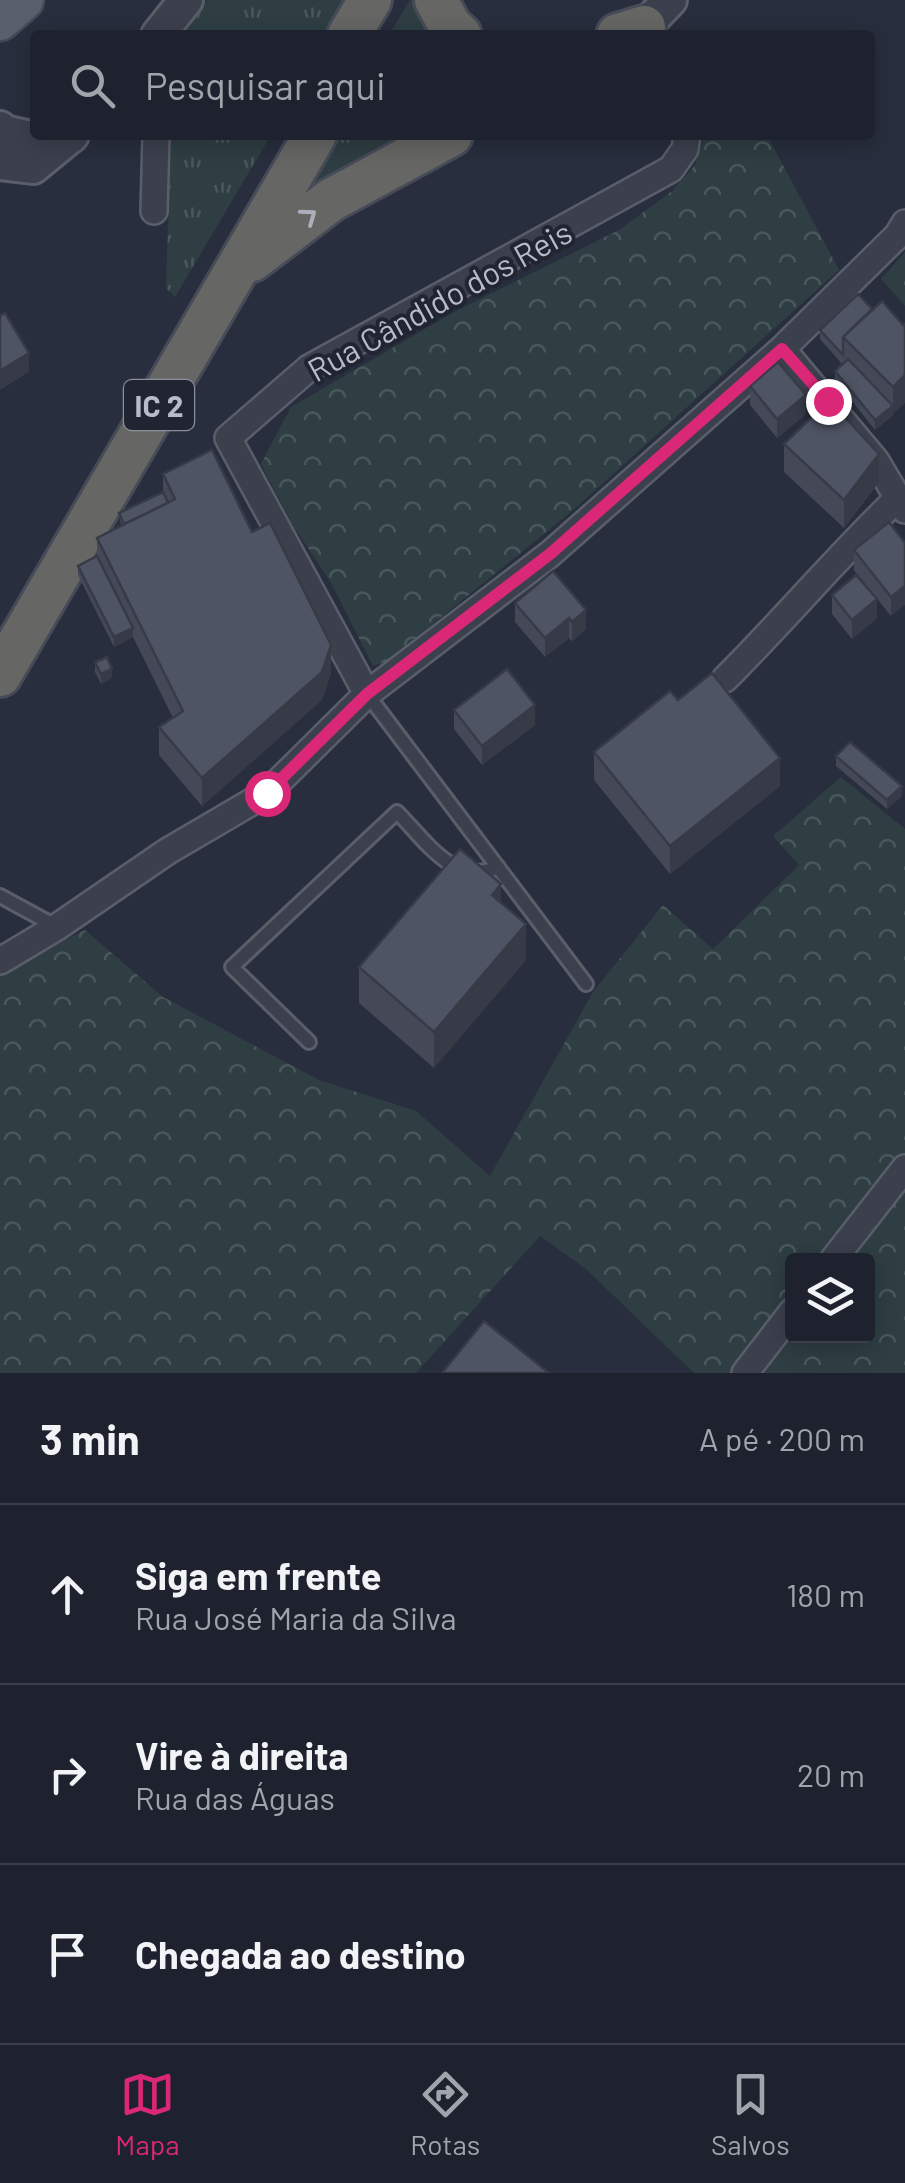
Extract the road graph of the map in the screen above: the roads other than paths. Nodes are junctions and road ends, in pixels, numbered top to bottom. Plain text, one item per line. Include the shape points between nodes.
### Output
1 (23, 0) edge
2 (186, 0) edge
3 (370, 0) edge
4 (392, 0) edge
5 (436, 0) edge
6 (0, 20) edge
7 (162, 30) edge
8 (352, 30) edge
9 (376, 30) edge
10 (454, 30) edge
11 (0, 128) edge
12 (30, 138) edge
13 (66, 140) edge
14 (156, 140) edge
15 (288, 140) edge
16 (312, 140) edge
17 (442, 140) edge
18 (686, 140) edge
19 (0, 163) edge
20 (154, 211) dead end
21 (905, 223) edge
22 (232, 276) junction
23 (782, 349) junction
24 (901, 504) edge
25 (0, 636) edge
26 (0, 675) edge
27 (725, 679) dead end
28 (367, 694) junction
29 (498, 867) junction
30 (0, 896) edge
31 (58, 927) junction
32 (0, 961) edge
33 (586, 984) dead end
34 (309, 1042) dead end
35 (905, 1168) edge
36 (838, 1253) edge
37 (785, 1321) edge
38 (745, 1373) edge

1 - 6 main road
2 - 7 street
3 - 8 highway
4 - 9 highway
5 - 10 highway
11 - 12 street
13 - 19 street via 33,166
14 - 20 street
15 - 25 highway, IC 2
16 - 22 highway, IC 2
22 -> 17 highway via 332,200
18 - 28 street, Rua Cândido dos Reis via 671,169 309,368 228,438
21 - 23 street
22 - 26 highway, IC 2
23 - 24 street via 876,461
23 - 28 street via 550,554
24 - 27 street via 840,554
28 - 29 lane
28 - 31 street via 267,793
29 - 33 lane
29 - 34 lane via 481,874 452,868 398,812 232,967
30 - 31 lane
31 - 32 street
35 - 36 street
37 - 38 street

